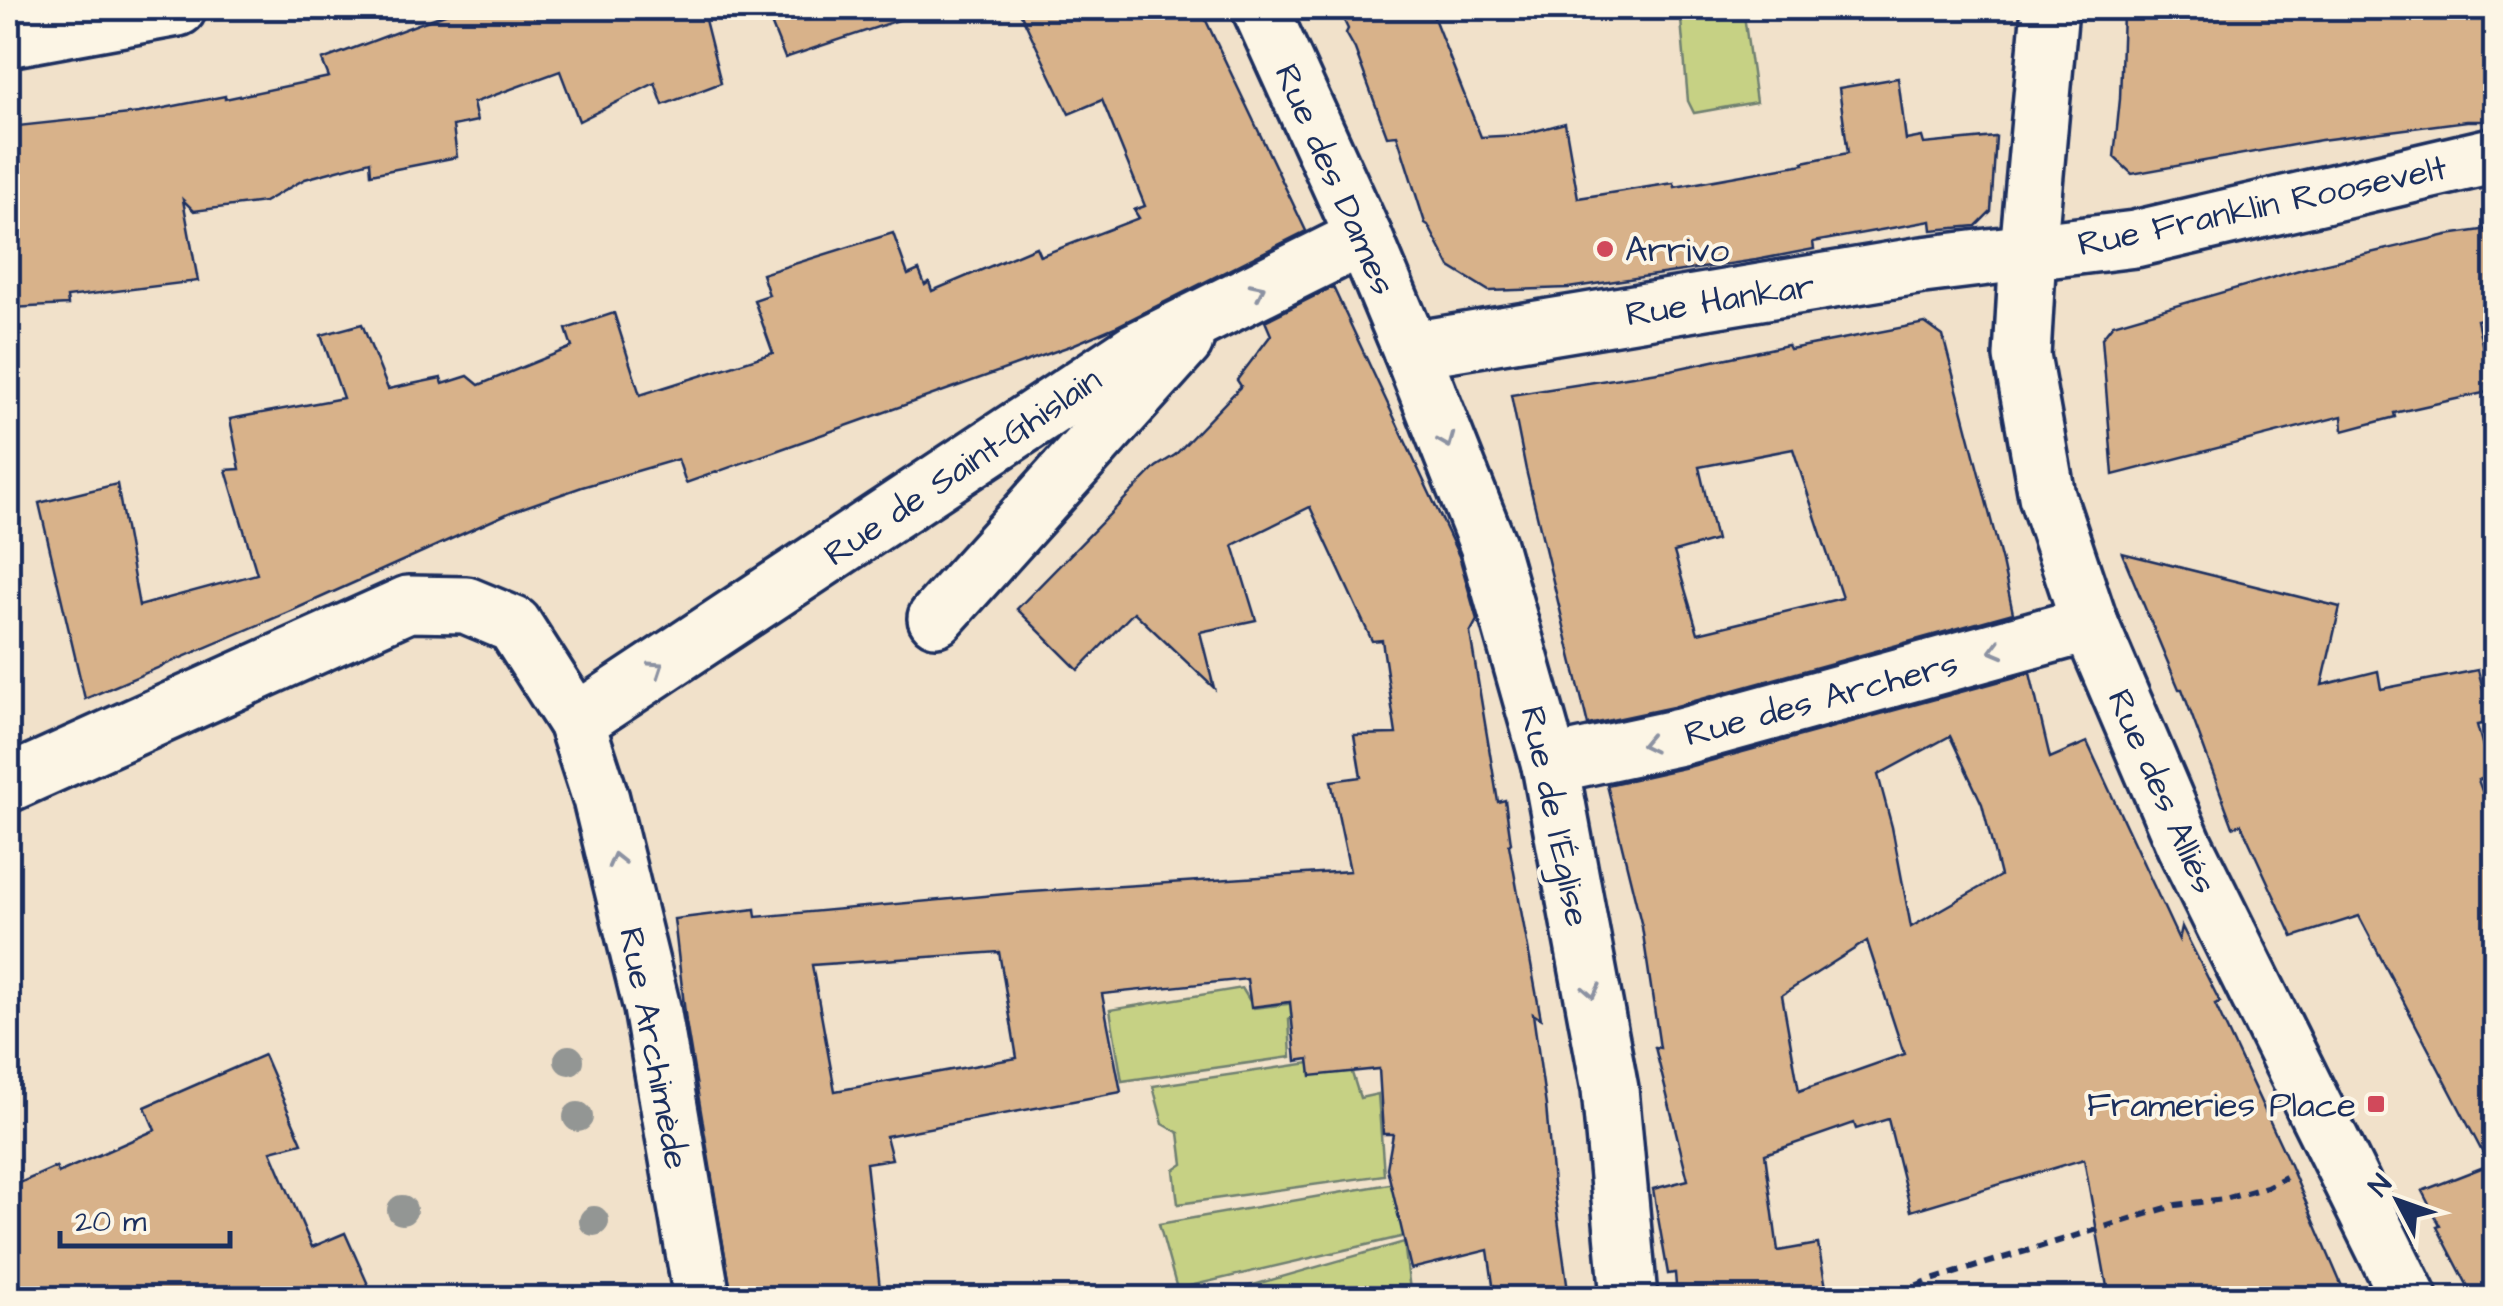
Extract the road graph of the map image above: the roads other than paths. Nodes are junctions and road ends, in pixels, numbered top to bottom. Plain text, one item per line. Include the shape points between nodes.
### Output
1 (178, 8) edge
2 (1260, 8) edge
3 (2050, 8) edge
4 (8, 38) edge
5 (2496, 155) edge
6 (1364, 237) junction
7 (2028, 252) junction
8 (1208, 314) junction
9 (1412, 350) junction
10 (936, 618) dead end
11 (2090, 624) junction
12 (576, 722) junction
13 (1550, 765) junction
14 (8, 784) edge
15 (702, 1298) edge
16 (1629, 1298) edge
17 (2409, 1298) edge

1 - 4 street
2 - 6 street, Rue des Dames
3 - 7 street, Rue des Alliés
5 - 7 street, Rue Franklin Roosevelt via 2134,239
8 -> 6 street, Rue de Saint-Ghislain
6 - 9 street, Rue des Dames
7 - 9 street, Rue Hankar
7 - 11 street, Rue des Alliés via 2025,375 2047,496
8 - 10 street
12 -> 8 street, Rue de Saint-Ghislain via 1136,350
9 -> 13 street, Rue de l'Église via 1488,545
11 -> 13 street, Rue des Archers via 1680,738
11 - 17 street, Rue des Alliés via 2184,844
12 - 14 street via 514,625 466,606 408,604
15 -> 12 street, Rue Archimède via 652,1008
13 -> 16 street, Rue de l'Église via 1610,1089

